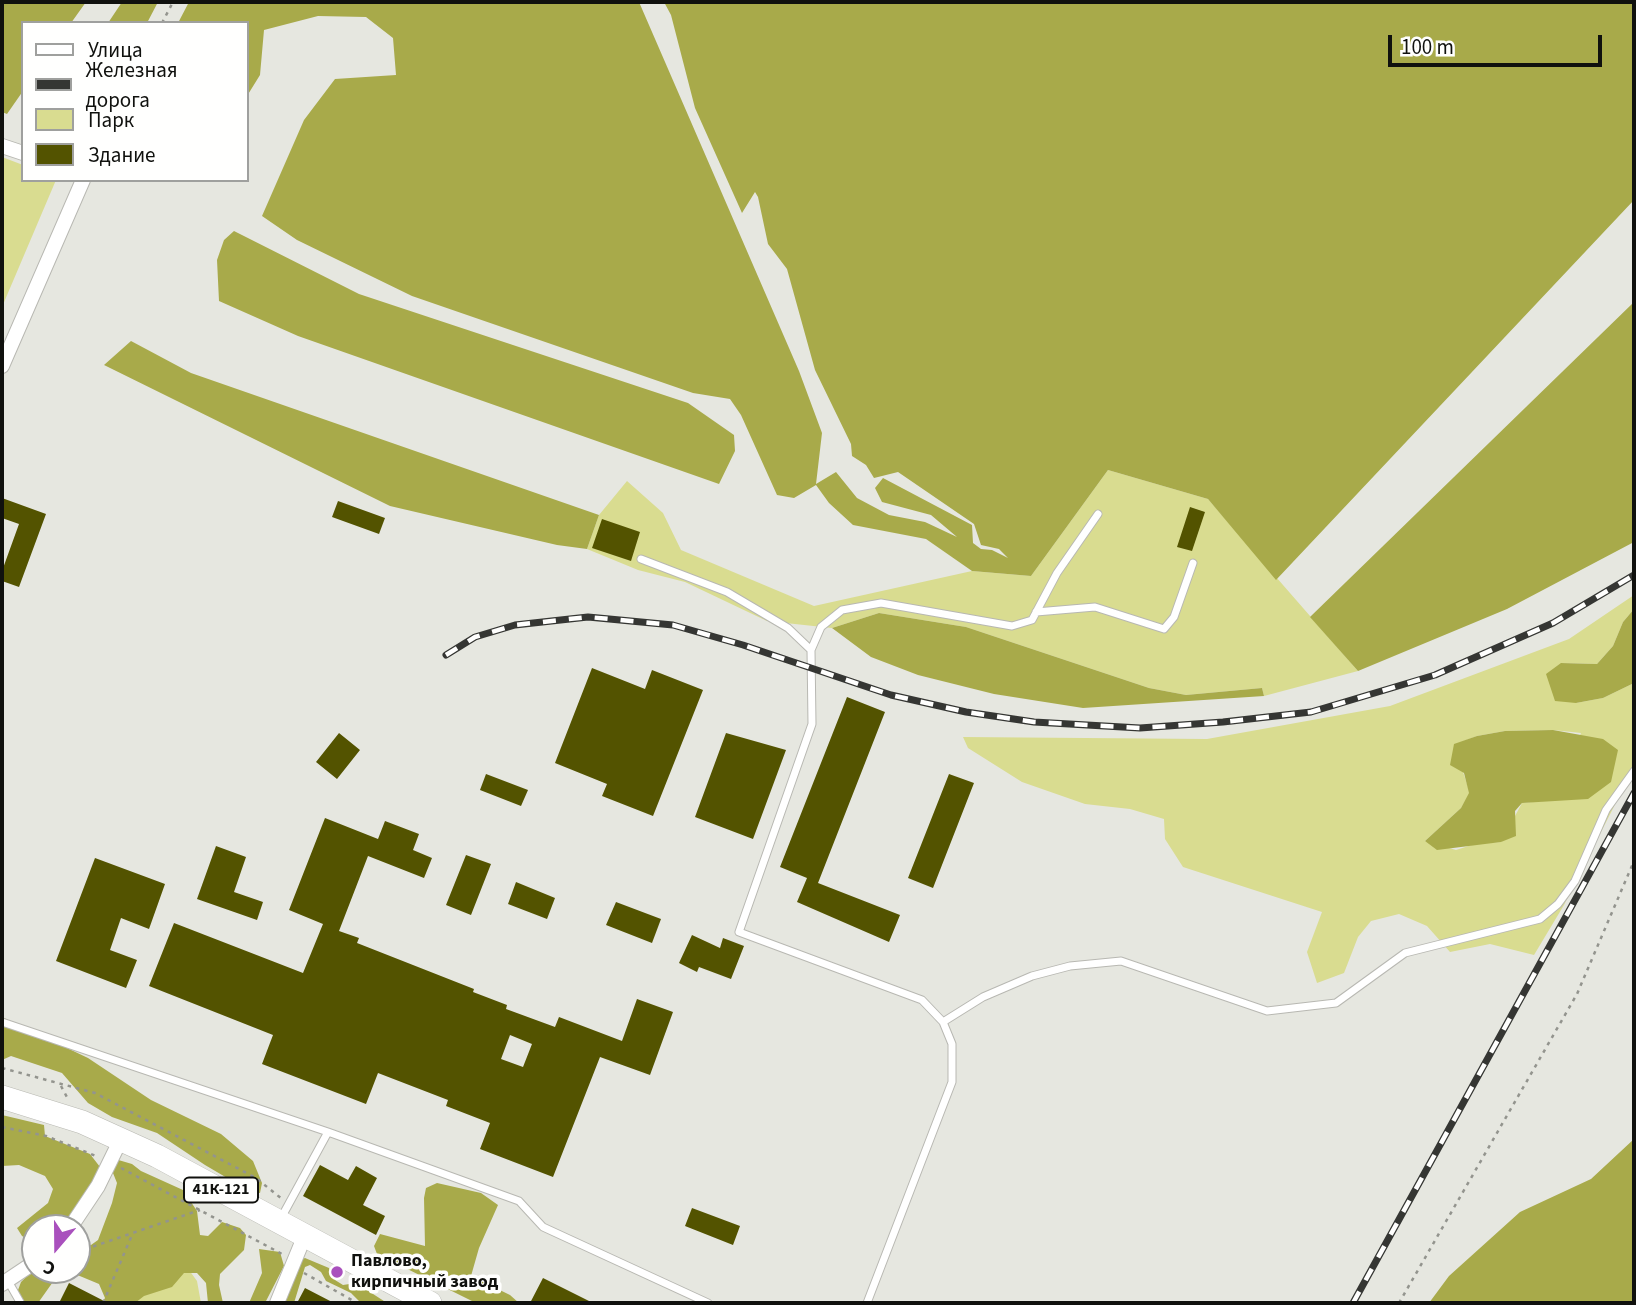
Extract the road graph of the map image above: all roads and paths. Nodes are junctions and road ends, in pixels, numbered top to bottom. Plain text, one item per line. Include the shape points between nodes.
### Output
1 (173, 2) edge
2 (163, 21) edge
3 (2, 146) edge
4 (21, 152) edge
5 (82, 182) edge
6 (2, 362) edge
7 (1098, 514) dead end
8 (641, 559) dead end
9 (1193, 563) dead end
10 (1036, 612) junction
11 (811, 650) junction
12 (1634, 771) edge
13 (1634, 861) edge
14 (2, 1022) edge
15 (943, 1022) junction
16 (2, 1068) edge
17 (2, 1097) edge
18 (2, 1127) edge
19 (328, 1132) junction
20 (121, 1139) junction
21 (111, 1163) junction
22 (200, 1210) junction
23 (284, 1212) junction
24 (79, 1214) edge
25 (132, 1235) junction
26 (305, 1235) junction
27 (91, 1248) edge
28 (293, 1264) junction
29 (21, 1271) edge
30 (5, 1282) edge
31 (20, 1302) edge
32 (103, 1303) edge
33 (277, 1303) edge
34 (357, 1303) edge
35 (430, 1303) edge
36 (708, 1303) edge
37 (867, 1303) edge
38 (1399, 1303) edge

1 - 2 path
3 - 4 street
5 - 6 street
7 - 10 lane
8 - 11 lane via 727,592 789,628
9 - 10 lane via 1174,617 1164,629 1095,607
10 - 11 lane via 1032,620 1012,626 881,603 842,610 821,627
11 - 15 lane via 812,724 739,932 922,1000
12 - 15 lane via 1606,810 1575,881 1540,919 1405,953 1336,1003 1267,1011 1121,961 1070,966 1032,976 983,997
13 - 38 path via 1577,994
14 - 19 lane
15 - 37 lane via 952,1044 952,1082
16 - 23 path via 95,1093 256,1178
17 - 20 main road, 41К-121
18 - 21 path via 46,1136
19 - 23 lane
19 - 36 lane via 519,1201 544,1227
20 - 21 street
20 - 23 main road, 41К-121
21 - 22 path
21 - 24 street
22 - 25 path
22 - 28 path
23 - 26 main road, 41К-121
25 - 27 path
25 - 32 path
26 - 28 street
26 - 35 main road, 41К-121
28 - 33 street
28 - 34 path
29 - 30 street
30 - 31 lane

